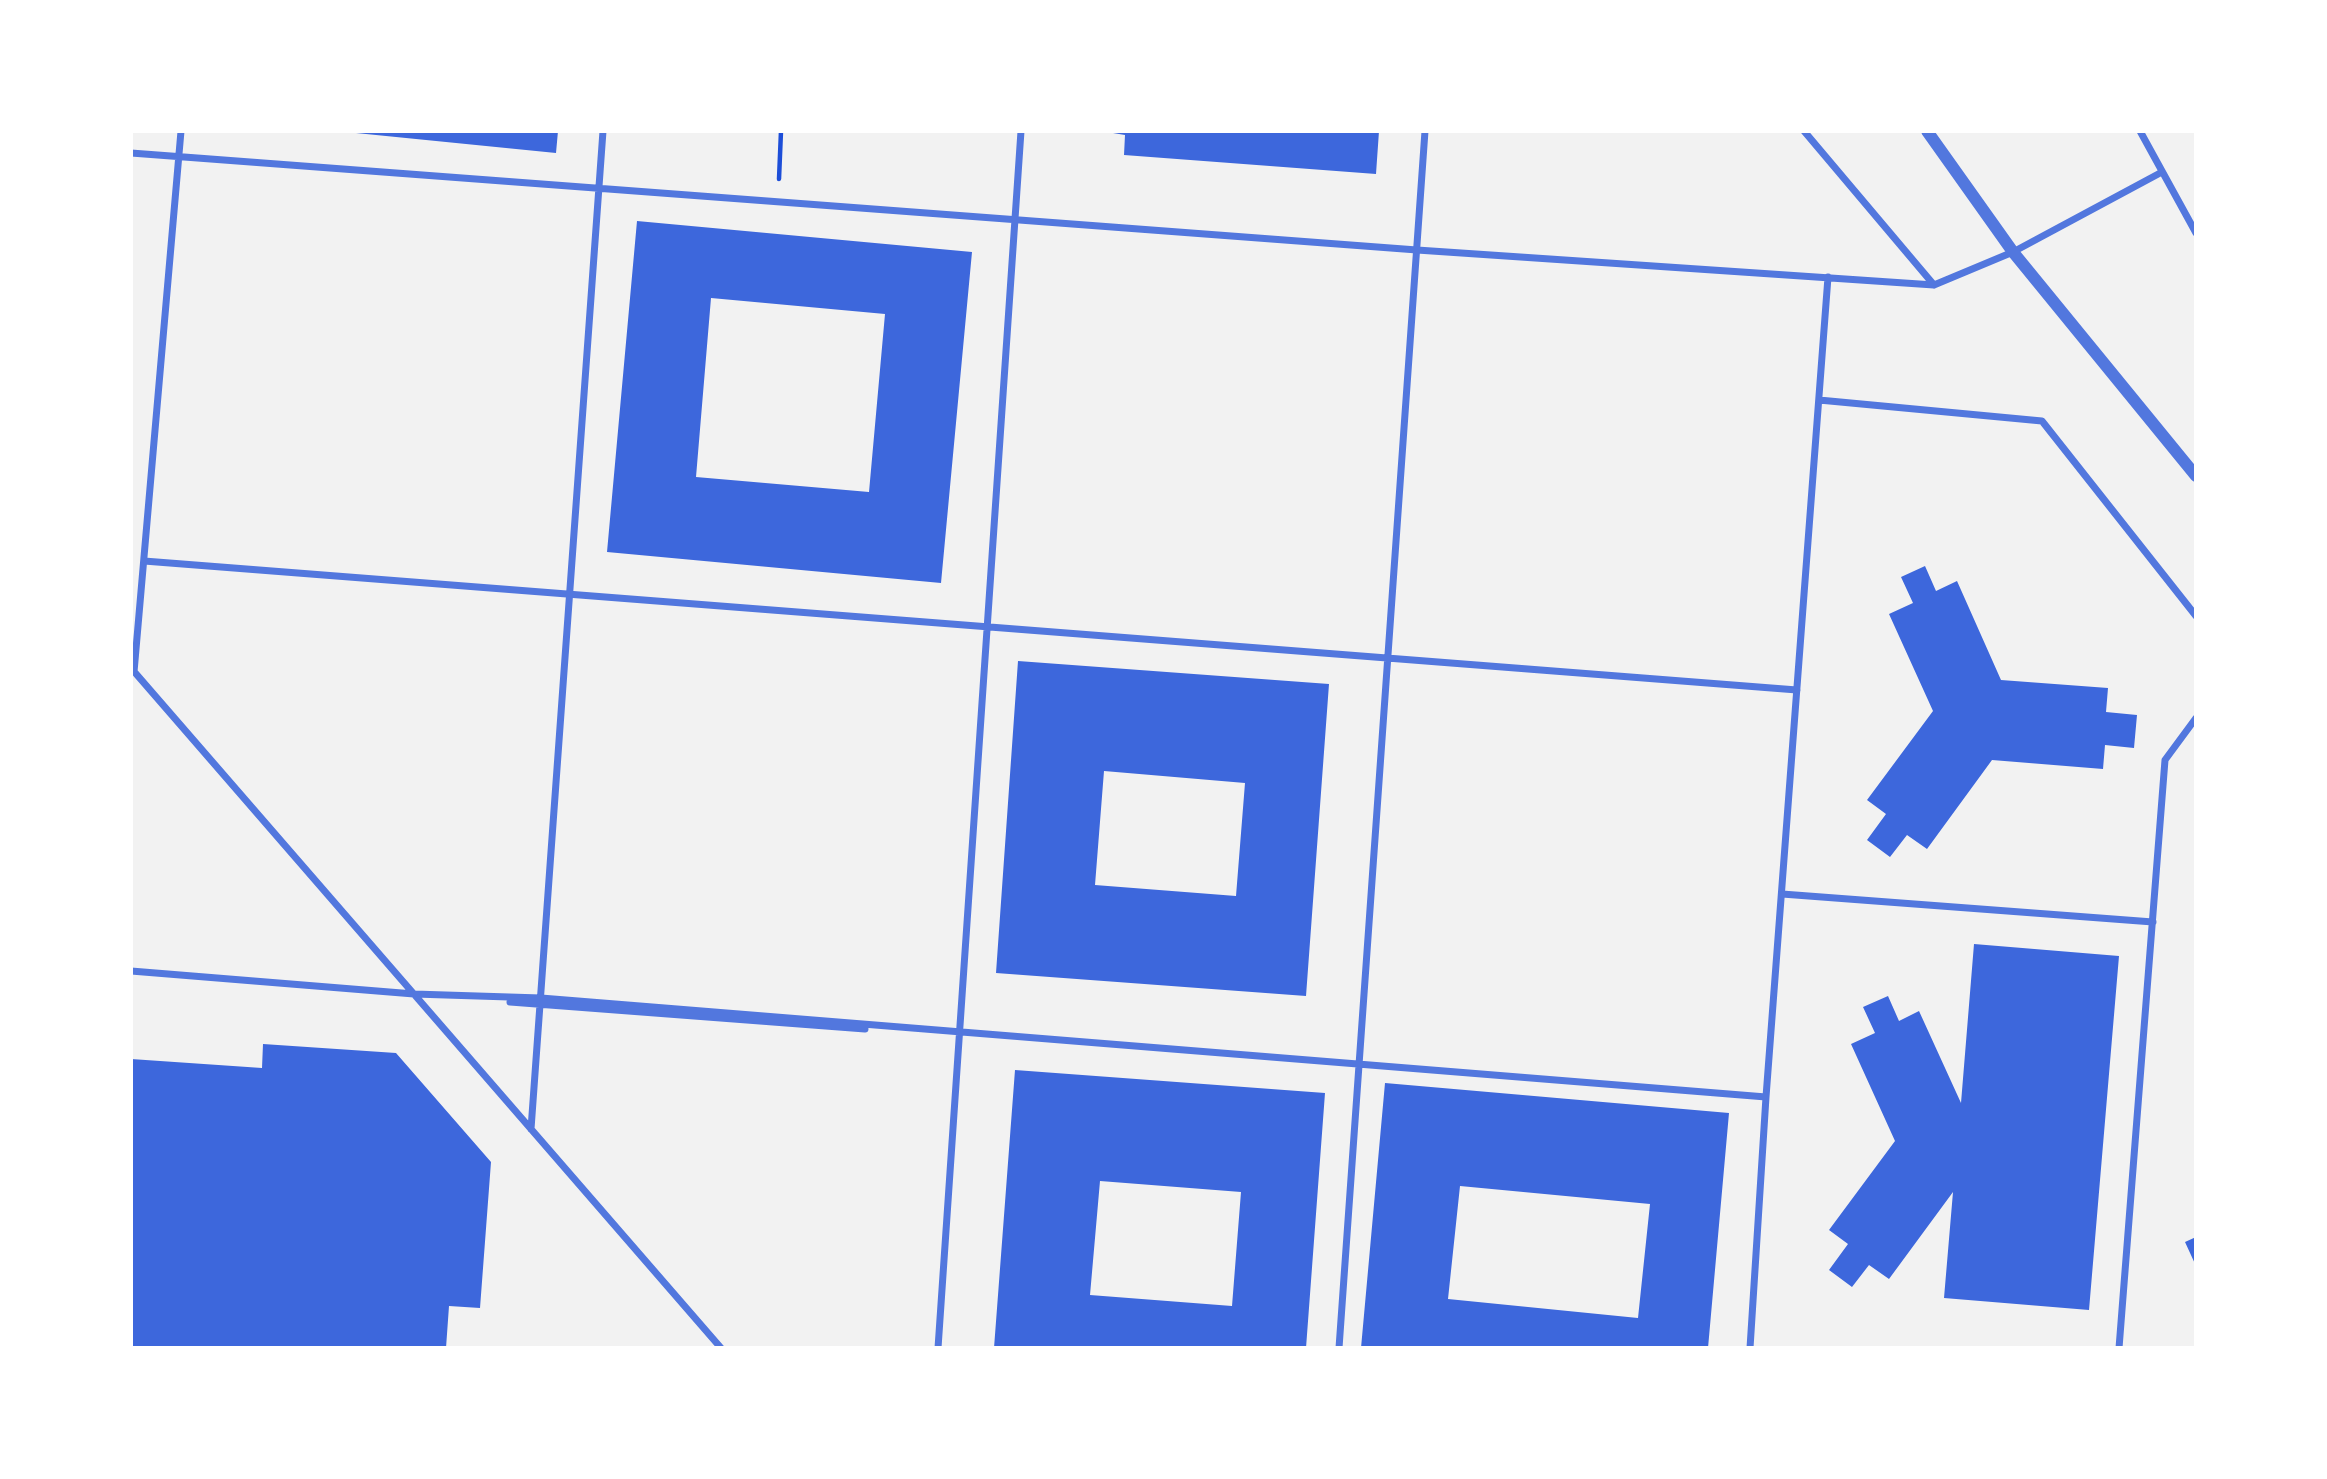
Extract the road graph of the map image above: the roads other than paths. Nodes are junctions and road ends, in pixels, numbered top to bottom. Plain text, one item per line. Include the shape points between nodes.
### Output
1 (181, 131) edge
2 (603, 131) edge
3 (1021, 131) edge
4 (1425, 131) edge
5 (1804, 131) edge
6 (1927, 131) edge
7 (2140, 131) edge
8 (131, 153) edge
9 (179, 157) junction
10 (2162, 172) junction
11 (598, 188) junction
12 (1015, 218) junction
13 (2196, 233) edge
14 (1417, 250) junction
15 (2012, 252) junction
16 (1828, 277) junction
17 (1934, 285) junction
18 (1819, 400) junction
19 (2196, 476) edge
20 (144, 561) junction
21 (569, 595) junction
22 (2196, 615) edge
23 (987, 627) junction
24 (1388, 658) junction
25 (133, 670) edge
26 (1797, 690) junction
27 (2196, 718) edge
28 (1782, 894) junction
29 (2153, 922) junction
30 (131, 971) edge
31 (414, 995) junction
32 (540, 1001) junction
33 (959, 1033) junction
34 (1359, 1066) junction
35 (1766, 1097) junction
36 (531, 1129) junction
37 (721, 1348) edge
38 (938, 1348) edge
39 (1339, 1348) edge
40 (1750, 1348) edge
41 (2119, 1348) edge

1 - 9 street
2 - 11 street
3 - 12 street
4 - 14 street
5 - 17 street
6 - 15 street
7 - 10 street
8 - 9 street
9 - 11 street
9 - 20 street
10 - 13 street
10 - 15 street
11 - 12 street
11 - 21 street
12 - 14 street
12 - 23 street
14 - 16 street
14 - 24 street
15 - 17 street
15 - 19 street
16 - 17 street
16 - 18 street
18 - 22 street via 2042,421
18 - 26 street
20 - 21 street
20 - 25 street
21 - 23 street
21 - 32 street
23 - 24 street
23 - 33 street
24 - 26 street
24 - 34 street
25 - 31 street
26 - 28 street
27 - 29 street via 2165,760
28 - 29 street
28 - 35 street
29 - 41 street
30 - 31 street
31 - 32 street
31 - 36 street
32 - 33 street
32 - 36 street
33 - 34 street
33 - 38 street
34 - 35 street
34 - 39 street
35 - 40 street
36 - 37 street

